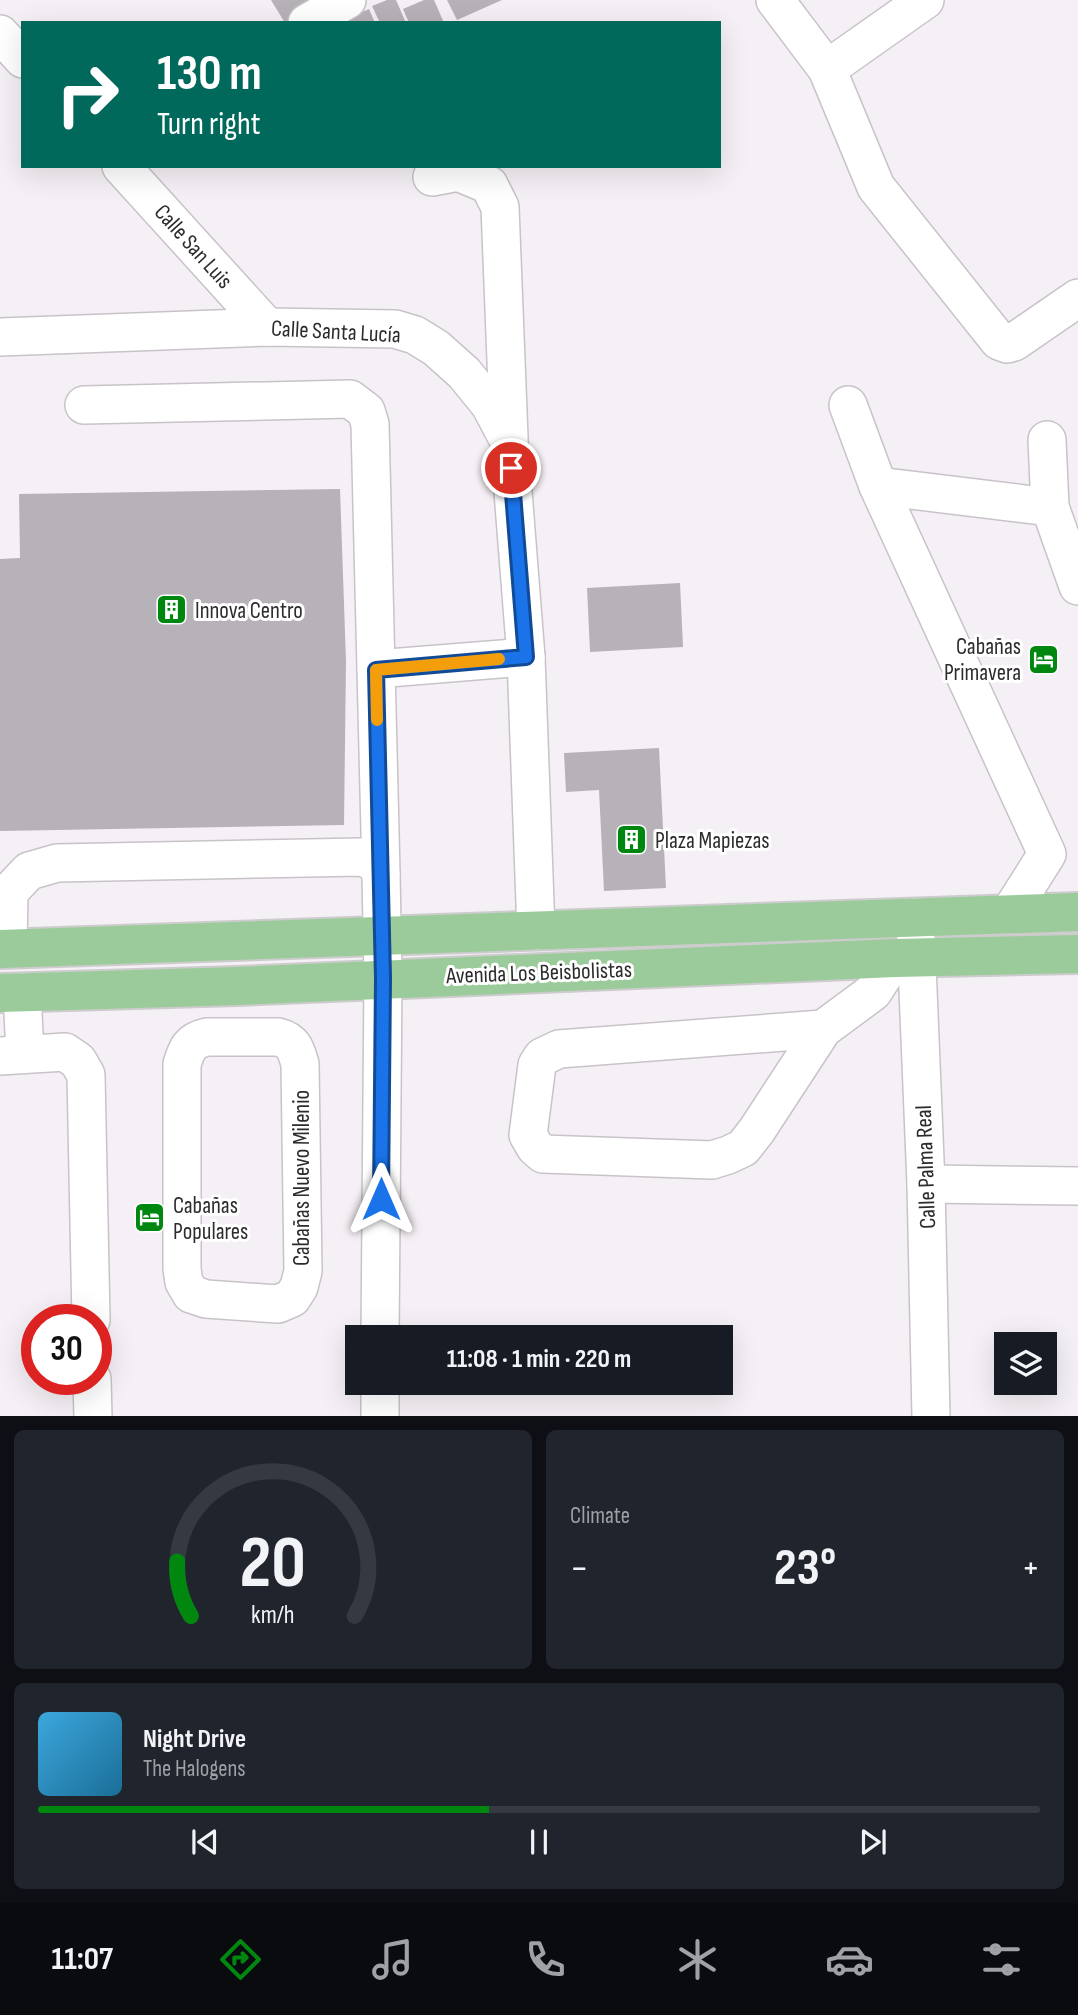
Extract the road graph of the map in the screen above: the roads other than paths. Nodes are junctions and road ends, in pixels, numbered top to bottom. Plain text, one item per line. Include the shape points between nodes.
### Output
1 (347, 0) edge
2 (775, 0) edge
3 (925, 0) edge
4 (310, 21) edge
5 (0, 34) edge
6 (21, 57) edge
7 (827, 69) junction
8 (123, 168) edge
9 (432, 177) dead end
10 (1078, 298) edge
11 (267, 327) junction
12 (0, 337) edge
13 (84, 405) dead end
14 (848, 405) dead end
15 (1047, 440) dead end
16 (509, 441) junction
17 (878, 486) junction
18 (1050, 507) junction
19 (1078, 586) edge
20 (526, 657) junction
21 (376, 670) junction
22 (1063, 853) edge
23 (381, 873) junction
24 (1078, 912) edge
25 (1009, 914) junction
26 (915, 917) junction
27 (536, 931) junction
28 (382, 936) junction
29 (4, 948) edge
30 (1078, 954) edge
31 (906, 957) junction
32 (383, 978) junction
33 (237, 986) junction
34 (11, 993) edge
35 (823, 1028) junction
36 (237, 1037) junction
37 (13, 1055) edge
38 (926, 1184) junction
39 (1078, 1186) edge
40 (91, 1304) edge
41 (380, 1325) edge
42 (92, 1395) edge
43 (380, 1395) edge
44 (93, 1416) edge
45 (380, 1416) edge
46 (931, 1416) edge

1 - 4 street
2 - 7 street
3 - 7 street
5 - 6 street
7 - 10 street via 876,187 999,341 1014,342
8 - 11 street, Calle San Luis
9 - 16 street via 458,172 489,184 500,206
11 - 12 street, Calle Santa Lucía
11 - 16 street, Calle Santa Lucía via 395,329 415,335 464,373
13 - 21 street via 351,399 366,411
14 - 17 street
15 - 18 street
16 - 20 street, Calle Santa Lucía
17 - 18 street
17 - 22 street
18 - 19 street
20 - 21 street
20 - 27 street, Calle Santa Lucía
21 - 23 street
22 - 25 street
23 - 28 street
23 - 29 street via 373,861 361,857 57,863 29,871 9,892
24 - 25 main road, Avenida Los Beisbolistas
25 - 26 main road, Avenida Los Beisbolistas
26 - 27 main road, Avenida Los Beisbolistas
26 - 31 street, Calle Palma Real
27 - 28 main road, Avenida Los Beisbolistas
28 - 29 main road, Avenida Los Beisbolistas
28 - 32 street
30 - 31 main road, Avenida Los Beisbolistas
31 - 32 main road, Avenida Los Beisbolistas
31 - 35 street via 873,992
31 - 38 street, Calle Palma Real
32 - 33 main road, Avenida Los Beisbolistas
32 - 41 street
33 - 34 main road, Avenida Los Beisbolistas
33 - 36 street
34 - 37 street
35 - 35 street via 744,1148 729,1156 712,1160 543,1154 528,1135 537,1065 542,1056 559,1049
36 - 36 street, Cabañas Nuevo Milenio via 196,1039 188,1045 182,1064 182,1269 191,1294 278,1304 292,1298 303,1271 300,1064 295,1046 287,1040
37 - 40 street via 65,1052 78,1060 86,1075
38 - 39 street
38 - 46 street, Calle Palma Real
42 - 44 street
43 - 45 street

